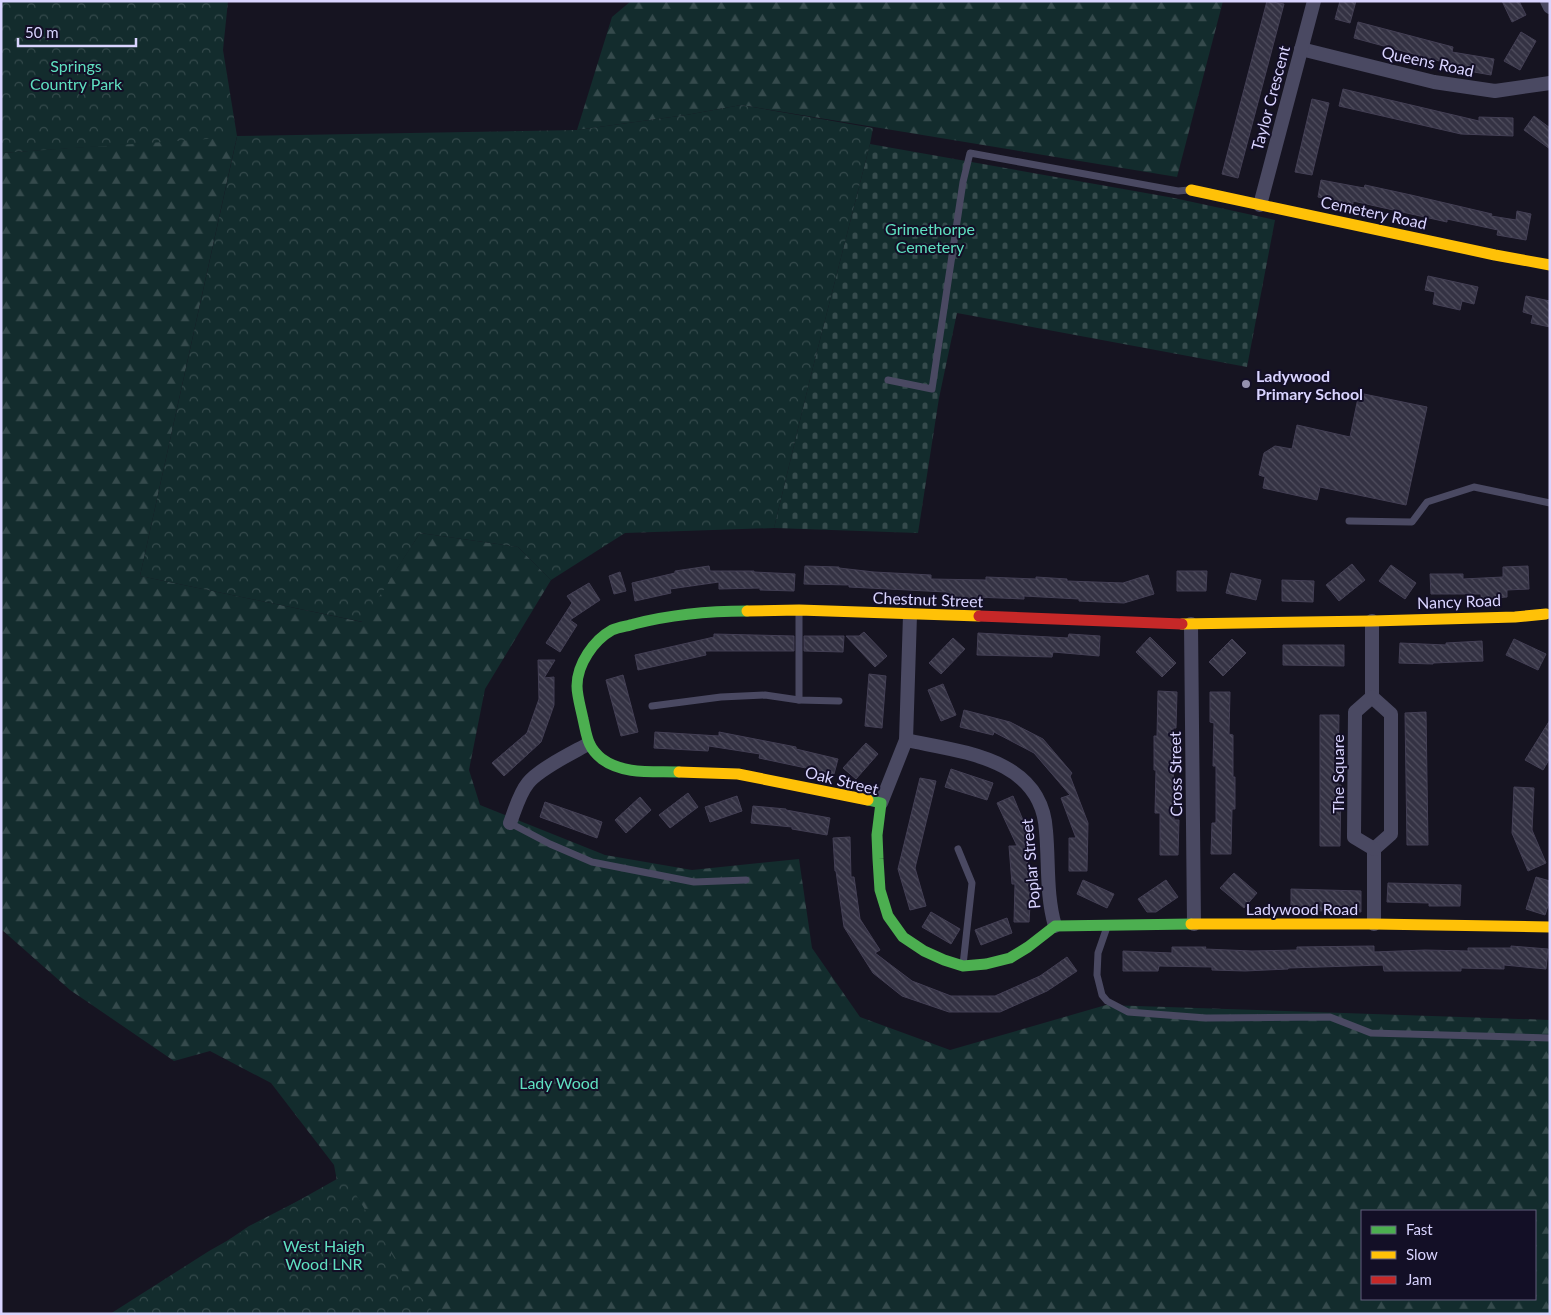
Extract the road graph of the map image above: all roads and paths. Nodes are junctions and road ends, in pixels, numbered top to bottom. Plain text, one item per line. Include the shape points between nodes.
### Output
1 (1314, 1) edge
2 (1547, 1) edge
3 (1550, 7) edge
4 (1301, 49) junction
5 (1550, 83) edge
6 (1191, 190) joint
7 (1260, 204) junction
8 (1550, 265) edge
9 (888, 380) dead end
10 (1550, 503) edge
11 (1349, 521) dead end
12 (800, 610) junction
13 (1549, 611) edge
14 (910, 615) junction
15 (1372, 621) junction
16 (1191, 624) junction
17 (1372, 697) junction
18 (799, 700) junction
19 (839, 701) dead end
20 (652, 706) dead end
21 (906, 740) junction
22 (588, 744) junction
23 (881, 803) junction
24 (510, 823) joint
25 (958, 849) dead end
26 (1374, 849) junction
27 (746, 880) dead end
28 (1108, 924) junction
29 (1194, 924) junction
30 (1374, 924) junction
31 (1055, 926) junction
32 (1550, 927) edge
33 (963, 966) junction
34 (1550, 1038) edge

1 - 4 street, Taylor Crescent
2 - 3 street
4 - 5 street, Queens Road via 1434,82 1495,91
4 - 7 street, Taylor Crescent
6 - 7 street, Cemetery Road
6 - 9 lane via 1178,191 970,153 932,389
7 - 8 street, Cemetery Road
10 - 11 lane via 1474,487 1427,502 1412,522
12 - 14 street, Chestnut Street
12 - 18 lane
12 - 22 street, Chestnut Street via 705,611 613,630 596,643 584,658 579,672 577,686
13 - 15 street, Nancy Road via 1515,616
14 - 16 street, Chestnut Street
14 - 21 street
15 - 16 street, Chestnut Street
15 - 17 street
16 - 29 street, Cross Street
17 - 26 street via 1391,714 1391,834
17 - 26 street, The Square via 1355,712 1354,837
18 - 19 lane
18 - 20 lane via 765,695
21 - 23 street
21 - 31 street, Poplar Street via 993,760 1014,772 1032,789 1043,810 1049,906
22 - 23 street, Oak Street via 601,758 626,770 738,774
22 - 24 street via 528,782
23 - 33 street, Oak Street via 878,859 880,890 888,916 903,937 924,951
24 - 27 lane via 592,862 694,882
25 - 33 lane via 972,883
26 - 30 street
28 - 29 street, Ladywood Road
28 - 31 street, Ladywood Road
28 - 34 lane via 1098,953 1097,975 1102,995 1128,1012 1206,1018 1330,1017 1371,1034
29 - 30 street, Ladywood Road
30 - 32 street, Ladywood Road
31 - 33 street, Oak Street via 1010,958

